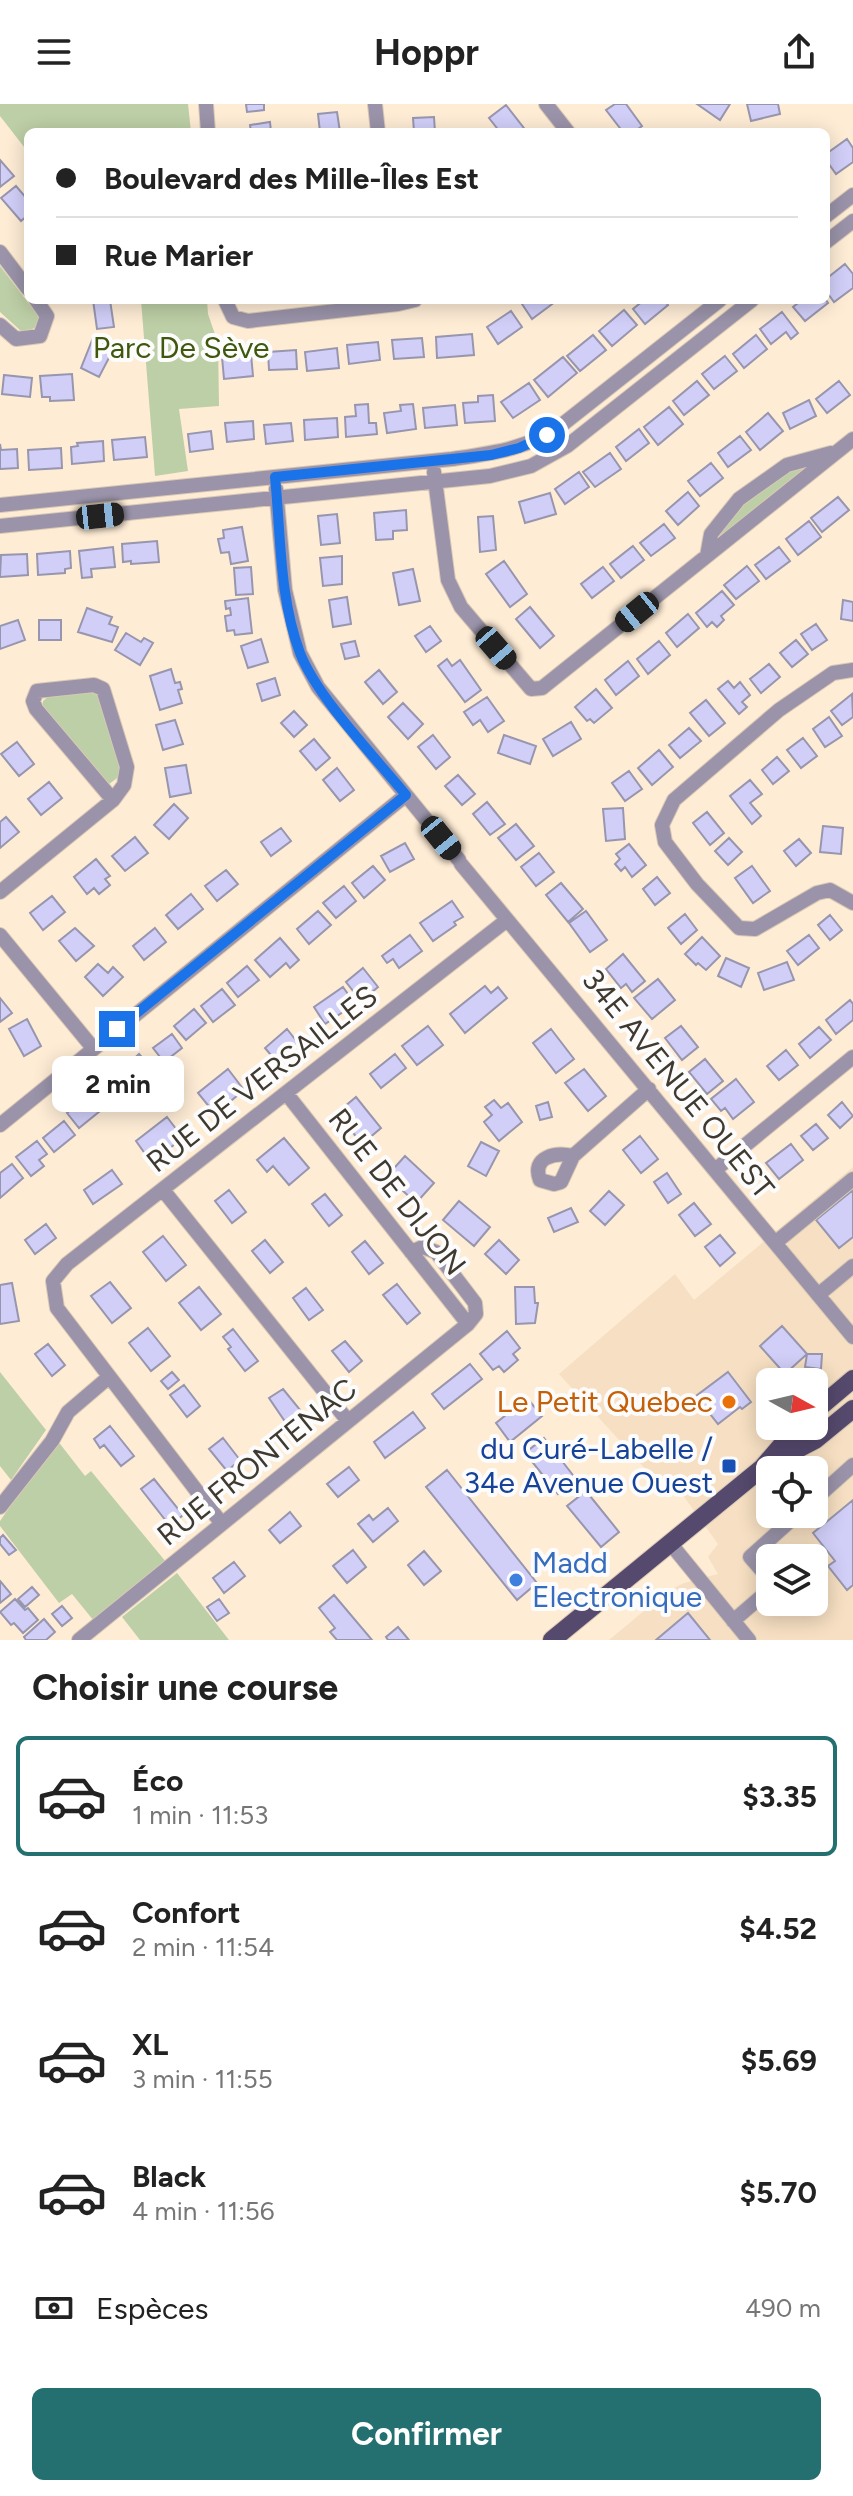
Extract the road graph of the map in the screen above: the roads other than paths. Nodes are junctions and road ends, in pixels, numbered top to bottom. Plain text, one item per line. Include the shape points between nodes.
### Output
1 (206, 104) edge
2 (375, 104) edge
3 (546, 104) edge
4 (208, 128) edge
5 (378, 128) edge
6 (565, 128) edge
7 (853, 195) edge
8 (831, 213) edge
9 (851, 225) edge
10 (830, 239) edge
11 (0, 252) edge
12 (24, 284) edge
13 (39, 304) edge
14 (227, 304) edge
15 (382, 304) edge
16 (710, 304) edge
17 (712, 304) edge
18 (747, 304) edge
19 (722, 324) junction
20 (0, 325) edge
21 (853, 439) edge
22 (836, 451) junction
23 (433, 461) junction
24 (275, 477) junction
25 (435, 482) junction
26 (277, 498) junction
27 (0, 505) edge
28 (0, 526) edge
29 (707, 556) junction
30 (853, 670) edge
31 (406, 795) junction
32 (113, 800) junction
33 (0, 892) edge
34 (853, 903) edge
35 (507, 920) junction
36 (0, 935) edge
37 (93, 1048) junction
38 (853, 1057) edge
39 (649, 1089) junction
40 (286, 1093) junction
41 (0, 1125) edge
42 (573, 1156) dead end
43 (715, 1170) junction
44 (853, 1179) edge
45 (163, 1190) junction
46 (775, 1243) junction
47 (853, 1266) edge
48 (818, 1295) junction
49 (468, 1324) joint
50 (853, 1337) edge
51 (109, 1377) junction
52 (853, 1379) edge
53 (828, 1400) edge
54 (853, 1409) edge
55 (348, 1421) junction
56 (786, 1440) edge
57 (772, 1456) edge
58 (785, 1456) edge
59 (853, 1465) edge
60 (756, 1473) edge
61 (828, 1487) edge
62 (0, 1507) edge
63 (222, 1524) junction
64 (782, 1528) edge
65 (670, 1543) junction
66 (765, 1544) edge
67 (756, 1601) edge
68 (733, 1621) junction
69 (79, 1640) edge
70 (552, 1640) edge
71 (749, 1640) edge

1 - 4 street
2 - 5 street
3 - 6 street
7 - 8 street
8 - 9 street
9 - 10 street
11 - 12 street
13 - 20 street via 47,316 40,336 16,339
14 - 15 street via 233,317 248,321
16 - 23 street via 538,440 502,453
17 - 19 street
18 - 19 street
19 - 25 street via 550,457 501,474
21 - 22 street
22 - 29 street
22 - 29 street via 787,465 739,499 711,534
23 - 24 street
23 - 25 street
24 - 26 street, 34E AVENUE OUEST
24 - 27 street
25 - 26 street
25 - 29 street via 448,580 461,607 531,689 542,688
26 - 28 street
26 - 31 street, 34E AVENUE OUEST via 285,590 300,653 318,687
30 - 34 street via 833,673 779,710 674,800 662,825 665,842 739,928 755,929 830,890
31 - 35 street, 34E AVENUE OUEST
31 - 37 street
32 - 32 street via 124,785 127,767 103,689 94,685 37,691 36,709
32 - 33 street
35 - 39 street, 34E AVENUE OUEST
35 - 40 street, RUE DE VERSAILLES
36 - 37 street
37 - 41 street
38 - 43 street
39 - 42 street
39 - 43 street, 34E AVENUE OUEST
40 - 45 street, RUE DE VERSAILLES
40 - 49 street, RUE DE DIJON
43 - 46 street, 34E AVENUE OUEST
44 - 46 street
45 - 51 street, RUE DE VERSAILLES via 67,1264 53,1281 57,1308
45 - 55 street
46 - 48 street, 34E AVENUE OUEST
47 - 48 street
48 - 50 street, 34E AVENUE OUEST
49 - 55 street, RUE FRONTENAC
51 - 62 street via 68,1412
51 - 63 street
52 - 53 main road
54 - 58 main road
55 - 63 street, RUE FRONTENAC
56 - 57 main road
59 - 61 street
60 - 65 main road
63 - 69 street, RUE FRONTENAC
64 - 66 street
65 - 68 street
65 - 70 main road
67 - 68 street
68 - 71 street

